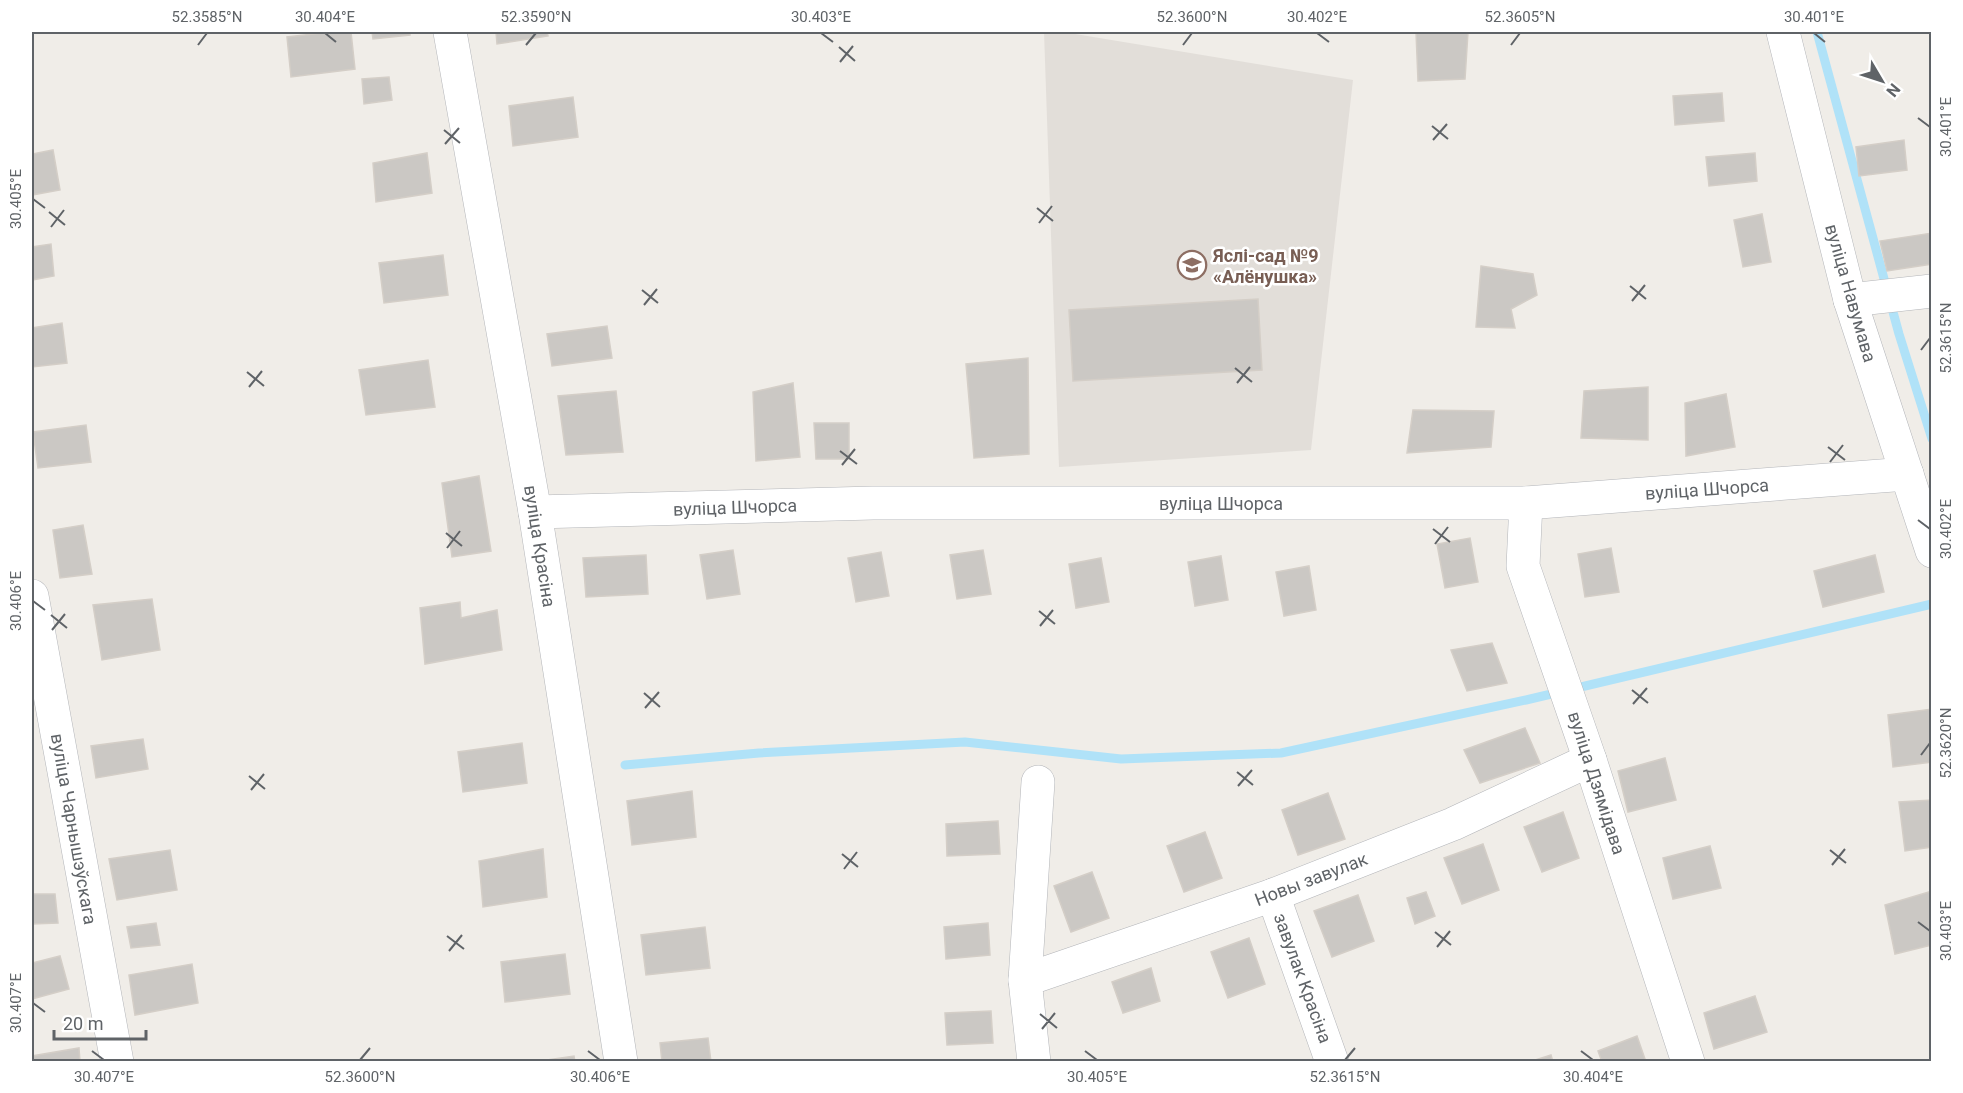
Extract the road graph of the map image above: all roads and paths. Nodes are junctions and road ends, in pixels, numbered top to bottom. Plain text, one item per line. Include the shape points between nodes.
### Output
1 (450, 32) edge
2 (1783, 32) edge
3 (1932, 291) edge
4 (1850, 300) junction
5 (1906, 474) junction
6 (1526, 503) junction
7 (535, 512) junction
8 (1932, 551) edge
9 (32, 596) edge
10 (43, 728) edge
11 (1590, 760) junction
12 (1038, 782) dead end
13 (1273, 895) junction
14 (1025, 980) junction
15 (117, 1062) edge
16 (621, 1062) edge
17 (1034, 1062) edge
18 (1332, 1062) edge
19 (1688, 1062) edge

1 - 7 street, вуліца Красіна
2 - 4 street, вуліца Навумава
3 - 4 street
4 - 5 street, вуліца Навумава
5 - 6 street, вуліца Шчорса
5 - 8 street, вуліца Навумава
6 - 7 street, вуліца Шчорса via 873,503
6 - 11 street, вуліца Дзямідава via 1523,566
7 - 16 street, вуліца Красіна
9 - 10 street, вуліца Чарнышэўскага
10 - 15 street, вуліца Чарнышэўскага
11 - 13 street, Новы завулак via 1453,824
11 - 19 street, вуліца Дзямідава
12 - 14 street
13 - 14 street, Новы завулак
13 - 18 street, завулак Красіна
14 - 17 street

